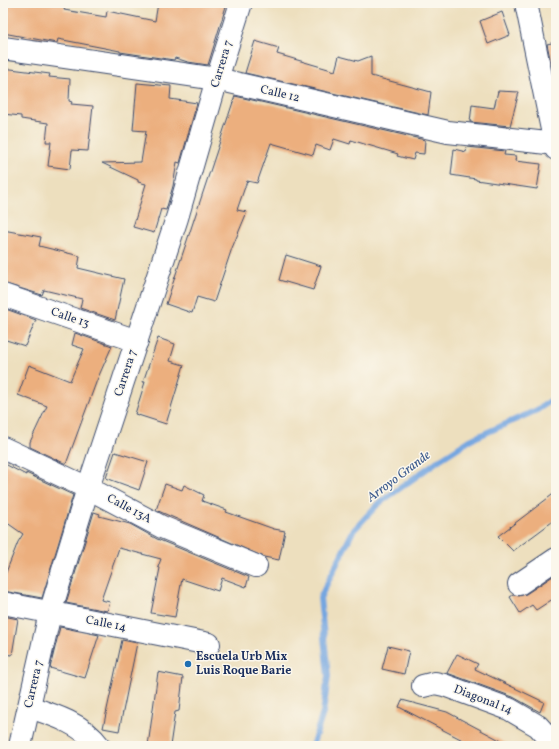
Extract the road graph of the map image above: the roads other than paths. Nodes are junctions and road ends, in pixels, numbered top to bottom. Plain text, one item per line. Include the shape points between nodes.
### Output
1 (241, 3) edge
2 (526, 3) edge
3 (3, 48) edge
4 (217, 79) junction
5 (556, 144) edge
6 (556, 149) edge
7 (3, 295) edge
8 (137, 341) junction
9 (3, 448) edge
10 (88, 488) junction
11 (556, 559) edge
12 (256, 566) dead end
13 (519, 584) dead end
14 (3, 603) edge
15 (50, 613) junction
16 (210, 644) dead end
17 (423, 686) dead end
18 (29, 707) junction
19 (20, 746) edge
20 (99, 746) edge
21 (556, 746) edge

1 - 4 street, Carrera 7
2 - 5 street
3 - 4 street, Calle 12
4 - 5 street, Calle 12 via 448,132
4 - 8 street, Carrera 7 via 177,218
5 - 6 street
7 - 8 street, Calle 13
8 - 10 street, Carrera 7
9 - 10 street, Calle 13A
10 - 12 street, Calle 13A via 162,527
10 - 15 street, Carrera 7
11 - 13 street
14 - 15 street, Calle 14
15 - 16 street, Calle 14
15 - 18 street, Carrera 7
17 - 21 street, Diagonal 14 via 435,683 444,685 509,709 538,726
18 - 19 street, Carrera 7
18 - 20 street via 75,726 92,736

